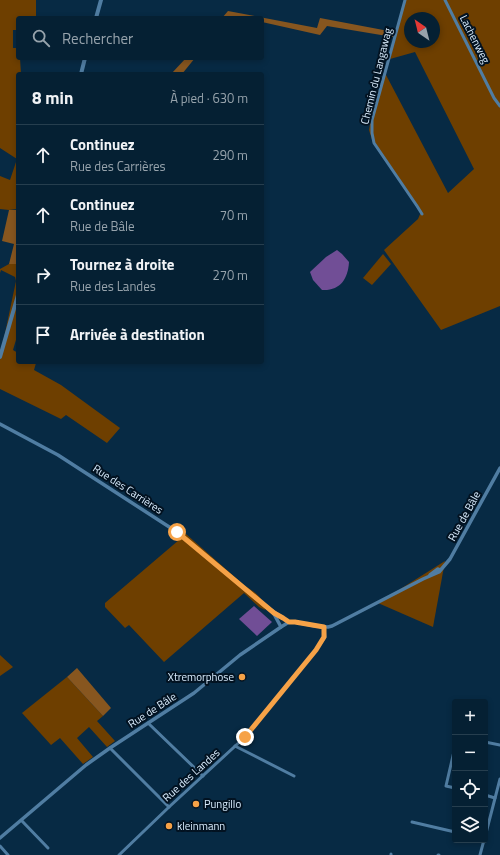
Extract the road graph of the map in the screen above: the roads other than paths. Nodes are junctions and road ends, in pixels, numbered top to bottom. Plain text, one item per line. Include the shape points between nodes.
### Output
1 (101, 0) edge
2 (406, 0) edge
3 (445, 0) edge
4 (97, 16) edge
5 (84, 60) edge
6 (81, 72) edge
7 (500, 106) edge
8 (422, 214) dead end
9 (16, 302) edge
10 (0, 357) edge
11 (0, 424) edge
12 (500, 468) edge
13 (274, 613) junction
14 (289, 622) junction
15 (281, 627) junction
16 (324, 627) junction
17 (148, 723) junction
18 (488, 743) edge
19 (500, 745) edge
20 (235, 746) junction
21 (110, 748) junction
22 (452, 760) edge
23 (203, 776) junction
24 (294, 776) dead end
25 (500, 779) edge
26 (452, 787) edge
27 (488, 796) edge
28 (495, 798) junction
29 (169, 807) junction
30 (22, 821) junction
31 (412, 822) dead end
32 (488, 825) edge
33 (452, 831) edge
34 (0, 838) edge
35 (483, 843) edge
36 (0, 846) edge
37 (48, 848) dead end
38 (8, 855) edge
39 (119, 855) edge
40 (480, 855) edge

1 - 4 main road
2 - 8 street, Chemin du Langawag via 374,112 372,133 374,143
3 - 7 street, Lachenweg
5 - 6 main road
9 - 10 main road
11 - 13 street, Rue des Carrières via 63,459 177,532
12 - 16 street, Rue de Bâle via 450,559 439,572 338,624
13 - 14 street, Rue des Carrières
13 - 15 street, Rue des Carrières
14 - 15 street, Rue de Bâle
14 - 16 street, Rue de Bâle
15 - 17 street, Rue de Bâle via 240,655 194,693
16 - 20 street, Rue des Landes via 324,637 316,650 248,734
17 - 21 street, Rue de Bâle
17 - 23 street
18 - 19 street
20 - 23 street, Rue des Landes
20 - 24 street
21 - 29 street
21 - 30 street, Rue de Bâle
22 - 26 street via 446,786
23 - 29 street, Rue des Landes
25 - 28 street
27 - 28 street
28 - 32 street
29 - 39 street, Rue des Landes
30 - 34 street, Rue de Bâle
30 - 37 street
31 - 33 street
35 - 40 street
36 - 38 street

